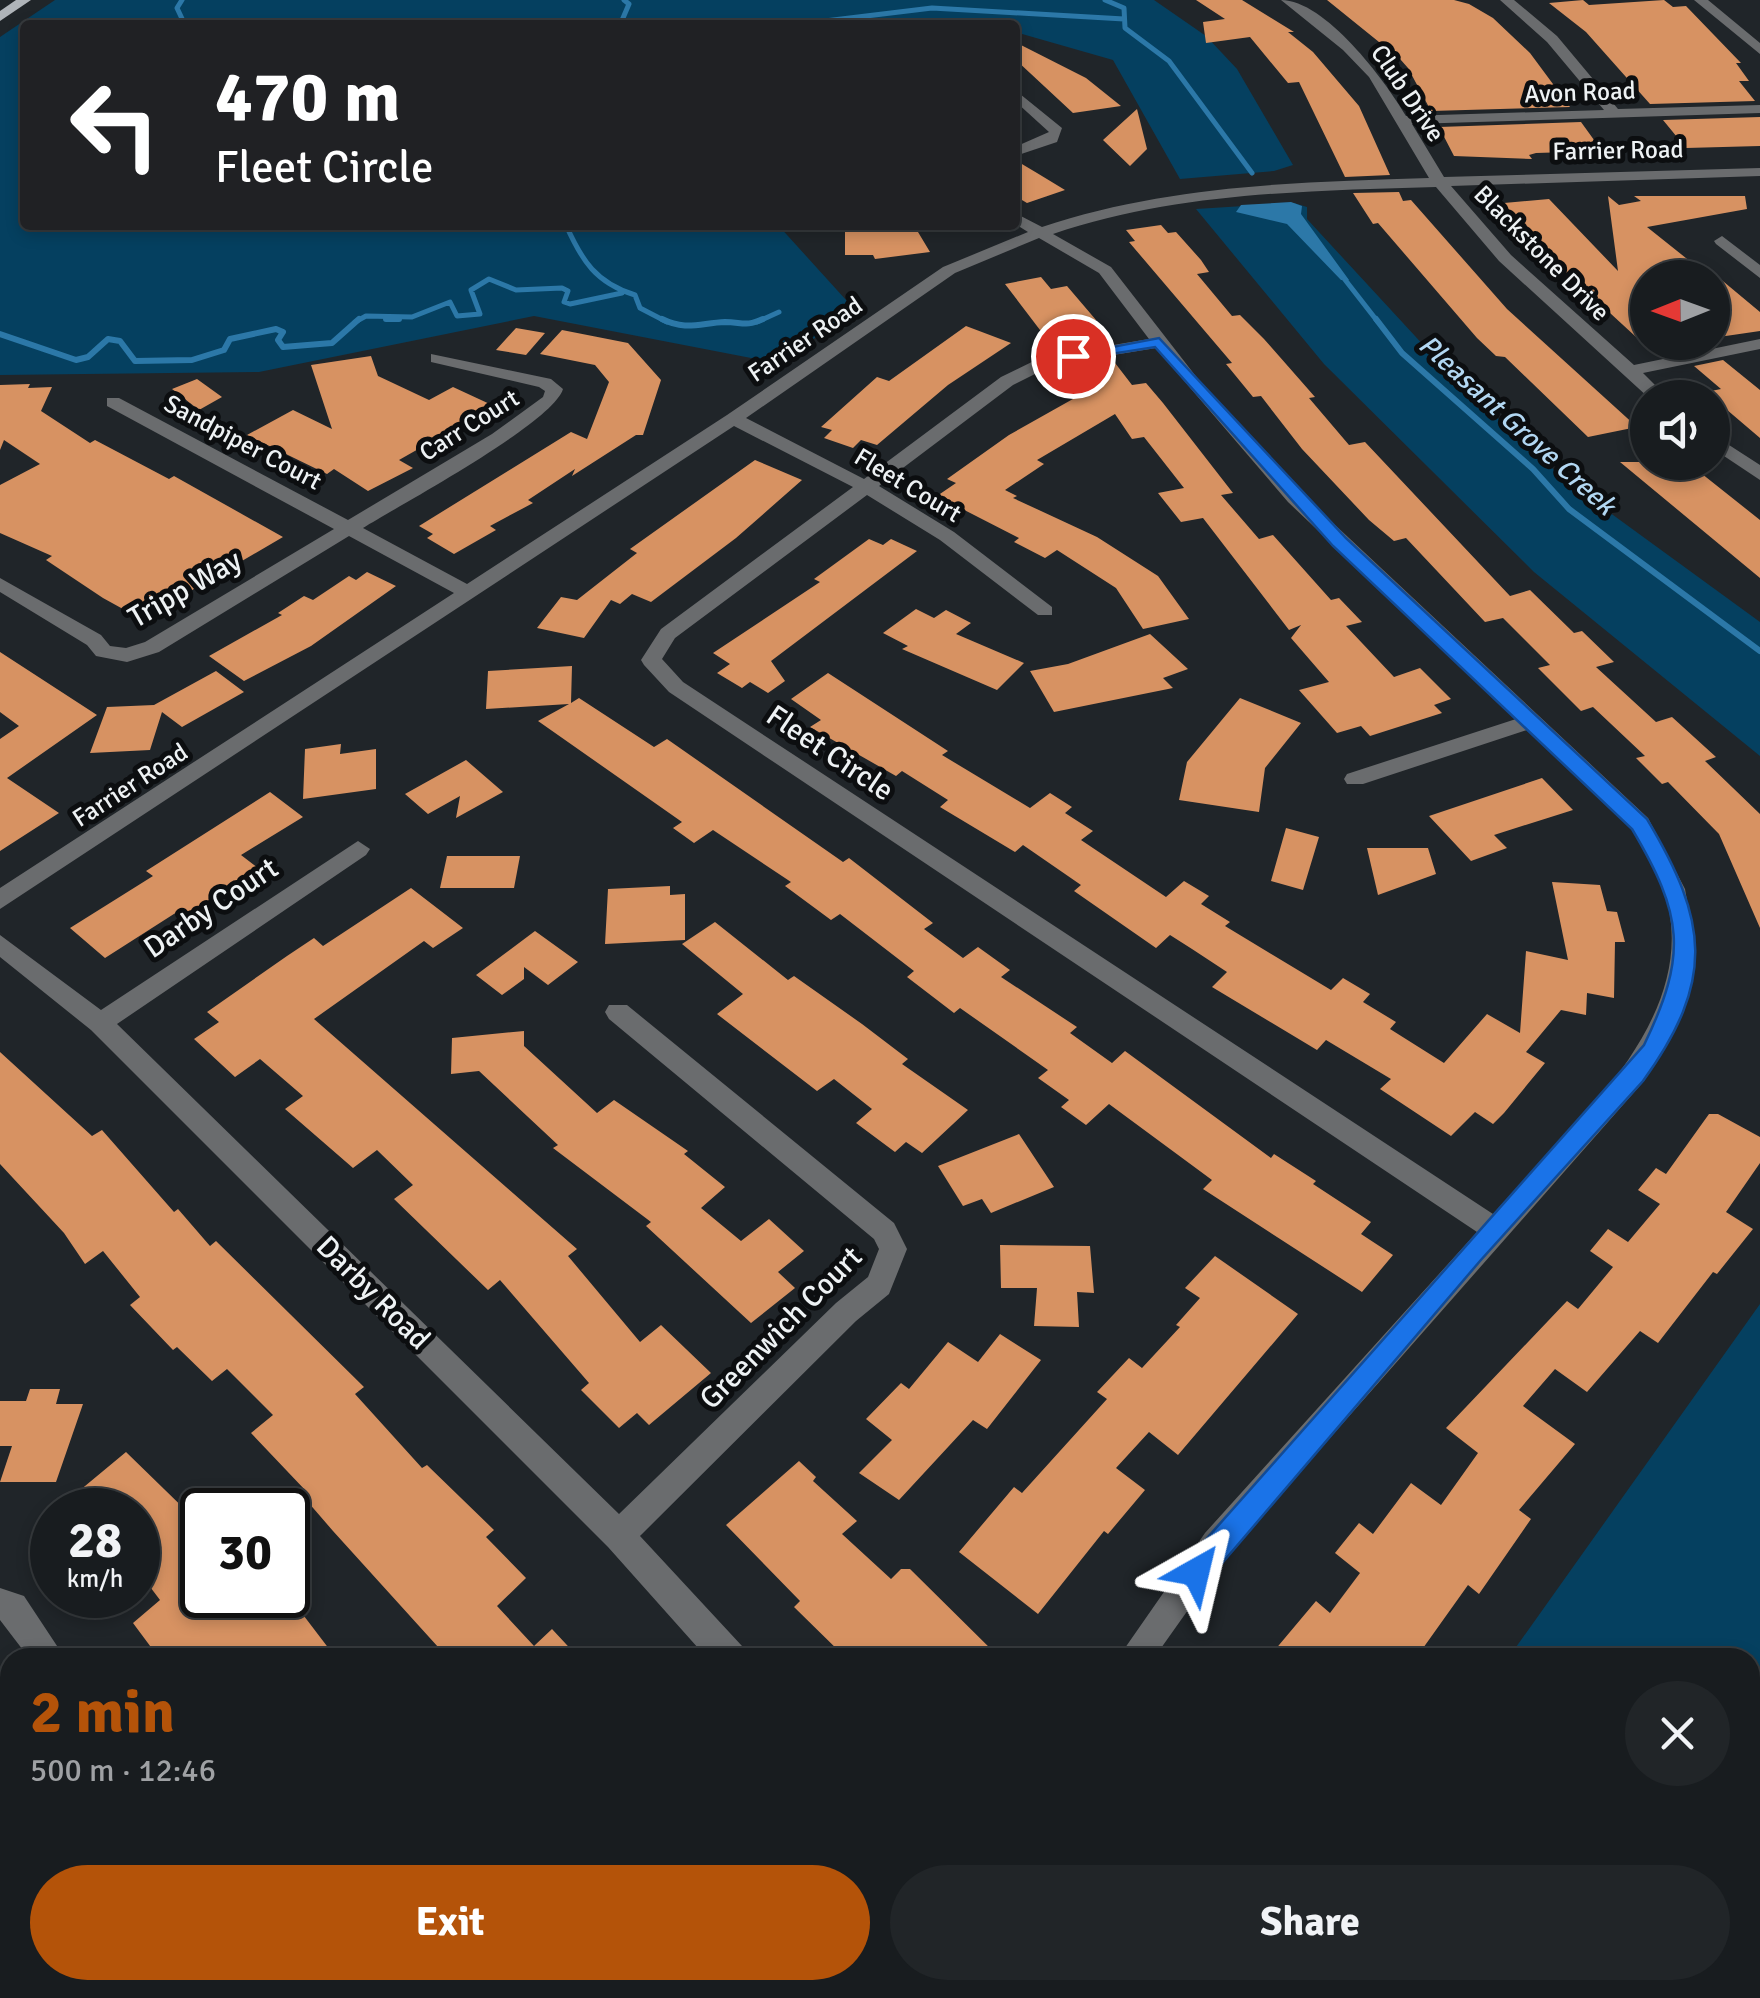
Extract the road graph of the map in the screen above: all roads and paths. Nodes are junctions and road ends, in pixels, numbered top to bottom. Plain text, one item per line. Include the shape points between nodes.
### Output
1 (25, 0) edge
2 (1288, 0) edge
3 (1506, 0) edge
4 (1700, 0) edge
5 (0, 17) edge
6 (1760, 50) edge
7 (1020, 98) edge
8 (1760, 110) edge
9 (1614, 113) junction
10 (1402, 120) junction
11 (1020, 150) edge
12 (1760, 172) edge
13 (1438, 180) junction
14 (1020, 220) edge
15 (1043, 230) junction
16 (1722, 241) dead end
17 (1760, 273) edge
18 (1159, 342) junction
19 (1760, 344) edge
20 (437, 358) dead end
21 (1629, 371) junction
22 (1639, 380) edge
23 (114, 402) dead end
24 (733, 419) junction
25 (1730, 452) edge
26 (1760, 474) edge
27 (868, 487) junction
28 (349, 527) junction
29 (0, 584) edge
30 (469, 593) junction
31 (1045, 611) dead end
32 (1532, 722) junction
33 (1355, 779) dead end
34 (358, 848) dead end
35 (0, 900) edge
36 (0, 944) edge
37 (618, 1012) dead end
38 (100, 1023) junction
39 (1493, 1228) junction
40 (619, 1536) junction
41 (0, 1604) edge
42 (42, 1648) edge
43 (721, 1648) edge
44 (1141, 1648) edge

1 - 5 main road
2 - 10 street, Club Drive via 1375,75
3 - 9 street via 1578,66
4 - 6 street
7 - 11 street via 1057,131
8 - 9 street, Avon Road
9 - 10 street, Avon Road
10 - 13 street, Club Drive
12 - 13 street, Farrier Road
13 - 15 street, Farrier Road via 1194,194
13 - 21 street, Blackstone Drive via 1517,270
14 - 15 street
15 - 18 street via 1105,270
15 - 24 street, Farrier Road via 950,270
16 - 17 street
18 - 27 street, Fleet Circle via 1026,370
18 - 32 street via 1306,509
19 - 21 street
20 - 28 street, Carr Court via 554,389 542,408
21 - 22 street, Blackstone Drive
23 - 28 street, Sandpiper Court
24 - 27 street, Fleet Court
24 - 30 street, Farrier Road
25 - 26 street
27 - 31 street, Fleet Court via 947,536
27 - 39 street, Fleet Circle via 668,634 651,660 662,676
28 - 29 street, Tripp Way via 164,640 127,655 103,652 94,640
28 - 30 street, Sandpiper Court
30 - 35 street, Farrier Road
32 - 33 street
32 - 39 street via 1608,790 1656,848 1686,928 1685,959 1681,992 1653,1050
34 - 38 street, Darby Court
36 - 38 street, Darby Road
37 - 40 street, Greenwich Court via 884,1230 893,1248 879,1285
38 - 40 street, Darby Road
39 - 44 street via 1216,1544
40 - 43 street, Darby Road
41 - 42 street via 12,1607

